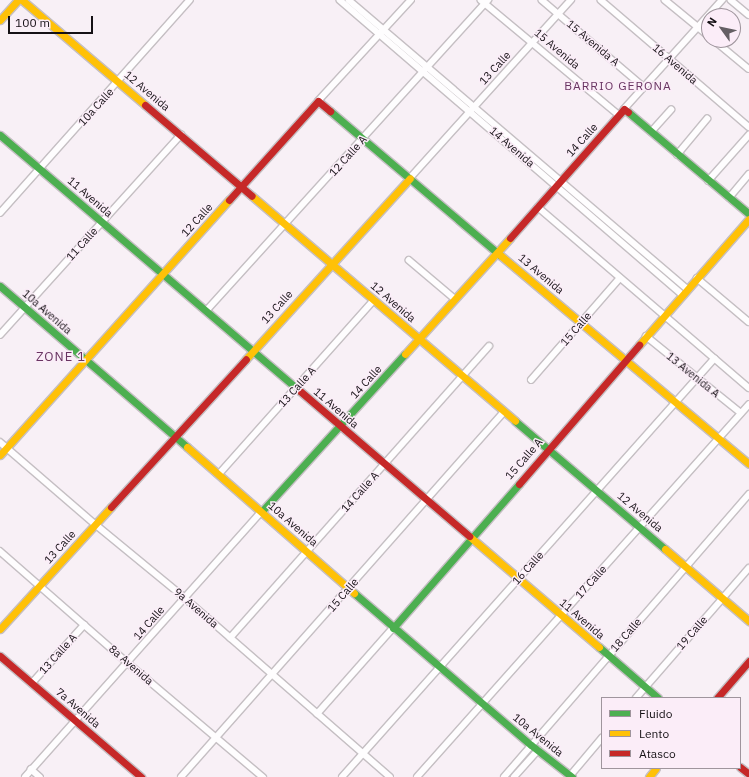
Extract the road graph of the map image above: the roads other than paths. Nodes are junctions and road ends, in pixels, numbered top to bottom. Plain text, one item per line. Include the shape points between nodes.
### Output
1 (18, 0) edge
2 (22, 0) edge
3 (190, 0) edge
4 (340, 0) edge
5 (349, 0) edge
6 (412, 0) edge
7 (542, 0) edge
8 (571, 0) edge
9 (601, 0) edge
10 (665, 0) edge
11 (722, 0) edge
12 (731, 0) edge
13 (485, 1) edge
14 (558, 14) junction
15 (749, 15) edge
16 (0, 20) edge
17 (698, 27) junction
18 (701, 29) edge
19 (382, 32) junction
20 (532, 43) junction
21 (723, 48) edge
22 (669, 59) junction
23 (426, 70) junction
24 (749, 70) edge
25 (118, 81) junction
26 (644, 87) junction
27 (318, 101) junction
28 (472, 109) junction
29 (624, 109) junction
30 (671, 110) dead end
31 (618, 115) junction
32 (707, 119) dead end
33 (749, 128) edge
34 (651, 132) junction
35 (0, 135) edge
36 (181, 135) junction
37 (749, 136) edge
38 (363, 139) junction
39 (677, 155) junction
40 (40, 169) junction
41 (749, 174) edge
42 (410, 178) junction
43 (708, 181) junction
44 (558, 183) junction
45 (241, 187) junction
46 (729, 198) junction
47 (538, 208) junction
48 (0, 213) edge
49 (749, 214) edge
50 (749, 219) edge
51 (102, 222) junction
52 (286, 225) junction
53 (497, 252) junction
54 (409, 260) dead end
55 (331, 264) junction
56 (163, 274) junction
57 (620, 278) junction
58 (697, 278) junction
59 (0, 286) edge
60 (684, 292) junction
61 (455, 299) junction
62 (374, 300) junction
63 (25, 307) junction
64 (206, 311) junction
65 (664, 315) junction
66 (749, 322) edge
67 (581, 323) junction
68 (0, 335) edge
69 (646, 336) junction
70 (419, 339) junction
71 (489, 346) dead end
72 (253, 351) junction
73 (714, 359) junction
74 (85, 360) junction
75 (625, 360) junction
76 (463, 377) junction
77 (697, 378) junction
78 (532, 380) dead end
79 (296, 388) junction
80 (749, 388) edge
81 (676, 402) junction
82 (749, 404) edge
83 (504, 412) junction
84 (740, 413) junction
85 (340, 426) junction
86 (175, 437) junction
87 (718, 438) junction
88 (0, 442) edge
89 (6, 448) junction
90 (548, 449) junction
91 (0, 455) edge
92 (749, 464) edge
93 (385, 465) junction
94 (219, 474) junction
95 (597, 490) junction
96 (749, 494) edge
97 (426, 500) junction
98 (262, 511) junction
99 (95, 524) junction
100 (640, 528) junction
101 (471, 538) junction
102 (0, 551) edge
103 (306, 551) junction
104 (686, 567) junction
105 (749, 568) edge
106 (518, 579) junction
107 (40, 586) junction
108 (350, 588) junction
109 (185, 598) junction
110 (722, 599) junction
111 (561, 615) junction
112 (749, 622) edge
113 (84, 625) junction
114 (393, 628) junction
115 (0, 630) edge
116 (230, 638) junction
117 (0, 656) edge
118 (608, 656) junction
119 (749, 661) edge
120 (128, 663) junction
121 (440, 667) junction
122 (272, 675) junction
123 (32, 683) junction
124 (645, 687) junction
125 (637, 697) edge
126 (657, 697) edge
127 (718, 697) edge
128 (482, 704) junction
129 (317, 714) junction
130 (76, 721) junction
131 (216, 738) junction
132 (601, 739) edge
133 (531, 745) junction
134 (538, 750) junction
135 (363, 754) junction
136 (741, 768) edge
137 (31, 769) junction
138 (655, 769) edge
139 (571, 776) edge
140 (749, 776) edge
141 (25, 777) edge
142 (40, 777) edge
143 (141, 777) edge
144 (181, 777) edge
145 (263, 777) edge
146 (342, 777) edge
147 (390, 777) edge
148 (417, 777) edge
149 (504, 777) edge
150 (514, 777) edge
151 (648, 777) edge

1 - 16 street
2 - 25 street, 12 Avenida
3 - 25 street, 10a Calle
4 - 19 street, 14 Avenida
5 - 19 street, 14 Avenida
6 - 19 street, 12 Calle
7 - 14 street, 15 Avenida A
8 - 14 street, 13 Calle
9 - 22 street, 16 Avenida
10 - 17 street
11 - 17 street, 14 Calle
12 - 15 street
13 - 20 street, 15 Avenida
13 - 23 street, 12 Calle A
14 - 20 street, 13 Calle
14 - 26 street, 15 Avenida A
17 - 18 street
17 - 22 street, 14 Calle
19 - 23 street, 14 Avenida
19 - 27 street, 12 Calle
20 - 28 street, 13 Calle
20 - 31 street, 15 Avenida
21 - 24 street
22 - 26 street, 14 Calle
22 - 33 street, 16 Avenida
23 - 28 street, 14 Avenida
23 - 38 street, 12 Calle A
25 - 36 street, 12 Avenida
25 - 40 street, 10a Calle
26 - 29 street, 14 Calle
27 - 38 street, 13 Avenida
27 - 45 street, 12 Calle
28 - 42 street, 13 Calle
28 - 44 street, 14 Avenida
29 - 31 street, 14 Calle
29 - 34 street
30 - 34 street
31 - 44 street, 14 Calle
32 - 39 street
34 - 39 street
35 - 40 street, 11 Avenida
36 - 45 street, 12 Avenida
36 - 51 street, 11 Calle
37 - 43 street
38 - 42 street, 13 Avenida
38 - 52 street, 12 Calle A
39 - 43 street
40 - 48 street, 10a Calle
40 - 51 street, 11 Avenida
41 - 46 street
42 - 53 street, 13 Avenida
42 - 55 street, 13 Calle
43 - 46 street
44 - 47 street, 14 Calle
44 - 60 street, 14 Avenida
45 - 52 street, 12 Avenida
45 - 56 street, 12 Calle
46 - 49 street
47 - 53 street, 14 Calle
47 - 57 street
50 - 58 street, 15 Calle A
51 - 56 street, 11 Avenida
51 - 63 street, 11 Calle
52 - 55 street, 12 Avenida
52 - 64 street, 12 Calle A
53 - 61 street, 14 Calle
53 - 67 street, 13 Avenida
54 - 61 street
55 - 62 street, 12 Avenida
55 - 72 street, 13 Calle
56 - 64 street, 11 Avenida
56 - 74 street, 12 Calle
57 - 65 street
57 - 67 street, 15 Calle
58 - 60 street, 15 Calle A
58 - 66 street
59 - 63 street, 10a Avenida
60 - 65 street, 15 Calle A
61 - 70 street, 14 Calle
62 - 70 street, 12 Avenida
62 - 79 street, 13 Calle A
63 - 68 street, 11 Calle
63 - 74 street, 10a Avenida
64 - 72 street, 11 Avenida
65 - 69 street, 15 Calle A
65 - 73 street
67 - 75 street, 13 Avenida
67 - 78 street, 15 Calle
69 - 75 street, 15 Calle A
69 - 77 street, 13 Avenida A
70 - 76 street, 12 Avenida
70 - 85 street, 14 Calle
71 - 76 street, 14 Calle A
72 - 79 street, 11 Avenida
72 - 86 street, 13 Calle
73 - 77 street, 16 Calle
73 - 80 street
74 - 86 street, 10a Avenida
74 - 89 street, 12 Calle
75 - 81 street, 13 Avenida
75 - 90 street, 15 Calle A
76 - 83 street, 12 Avenida
76 - 93 street, 14 Calle A
77 - 81 street, 16 Calle
77 - 84 street, 13 Avenida A
79 - 85 street, 11 Avenida
79 - 94 street, 13 Calle A
81 - 87 street, 13 Avenida
81 - 95 street, 16 Calle
82 - 84 street, 17 Calle
83 - 90 street, 12 Avenida
83 - 97 street, 15 Calle
84 - 87 street, 17 Calle
85 - 93 street, 11 Avenida
85 - 98 street, 14 Calle
86 - 94 street, 10a Avenida
86 - 99 street, 13 Calle
87 - 92 street, 13 Avenida
87 - 100 street, 17 Calle
88 - 89 street, 9a Avenida
89 - 91 street, 12 Calle
89 - 99 street, 9a Avenida
90 - 95 street, 12 Avenida
90 - 101 street, 15 Calle A
93 - 97 street, 11 Avenida
93 - 103 street, 14 Calle A
94 - 98 street, 10a Avenida
95 - 100 street, 12 Avenida
95 - 106 street, 16 Calle
96 - 104 street, 18 Calle
97 - 101 street, 11 Avenida
97 - 108 street, 15 Calle
98 - 103 street, 10a Avenida
98 - 109 street, 14 Calle
99 - 107 street, 13 Calle
99 - 109 street, 9a Avenida
100 - 104 street, 12 Avenida
100 - 111 street, 17 Calle
101 - 106 street, 11 Avenida
101 - 114 street, 15 Calle A
102 - 107 street, 8a Avenida
103 - 108 street, 10a Avenida
103 - 116 street, 14 Calle A
104 - 110 street, 12 Avenida
104 - 118 street, 18 Calle
105 - 110 street, 19 Calle
106 - 111 street, 11 Avenida
106 - 121 street, 16 Calle
107 - 113 street, 8a Avenida
107 - 115 street, 13 Calle
108 - 114 street, 10a Avenida
108 - 122 street, 15 Calle
109 - 116 street, 9a Avenida
109 - 120 street, 14 Calle
110 - 112 street, 12 Avenida
110 - 124 street, 19 Calle
111 - 118 street, 11 Avenida
111 - 128 street, 17 Calle
113 - 120 street, 8a Avenida
113 - 123 street, 13 Calle A
114 - 121 street, 10a Avenida
114 - 129 street, 15 Calle A
116 - 122 street, 9a Avenida
117 - 123 street, 7a Avenida
118 - 124 street, 11 Avenida
118 - 133 street, 18 Calle
119 - 127 street
120 - 130 street, 14 Calle
120 - 131 street, 8a Avenida
121 - 128 street, 10a Avenida
121 - 135 street, 16 Calle
122 - 129 street, 9a Avenida
122 - 131 street, 15 Calle
123 - 130 street, 7a Avenida
124 - 125 street, 19 Calle
124 - 126 street, 11 Avenida
128 - 133 street, 10a Avenida
128 - 148 street, 17 Calle
129 - 135 street, 9a Avenida
130 - 137 street, 14 Calle
130 - 143 street, 7a Avenida
131 - 144 street, 15 Calle
131 - 145 street, 8a Avenida
132 - 139 street
133 - 134 street, 10a Avenida
133 - 149 street, 18 Calle
134 - 139 street, 10a Avenida
134 - 150 street
135 - 146 street, 16 Calle
135 - 147 street, 9a Avenida
136 - 140 street
137 - 141 street, 14 Calle
137 - 142 street
138 - 151 street

